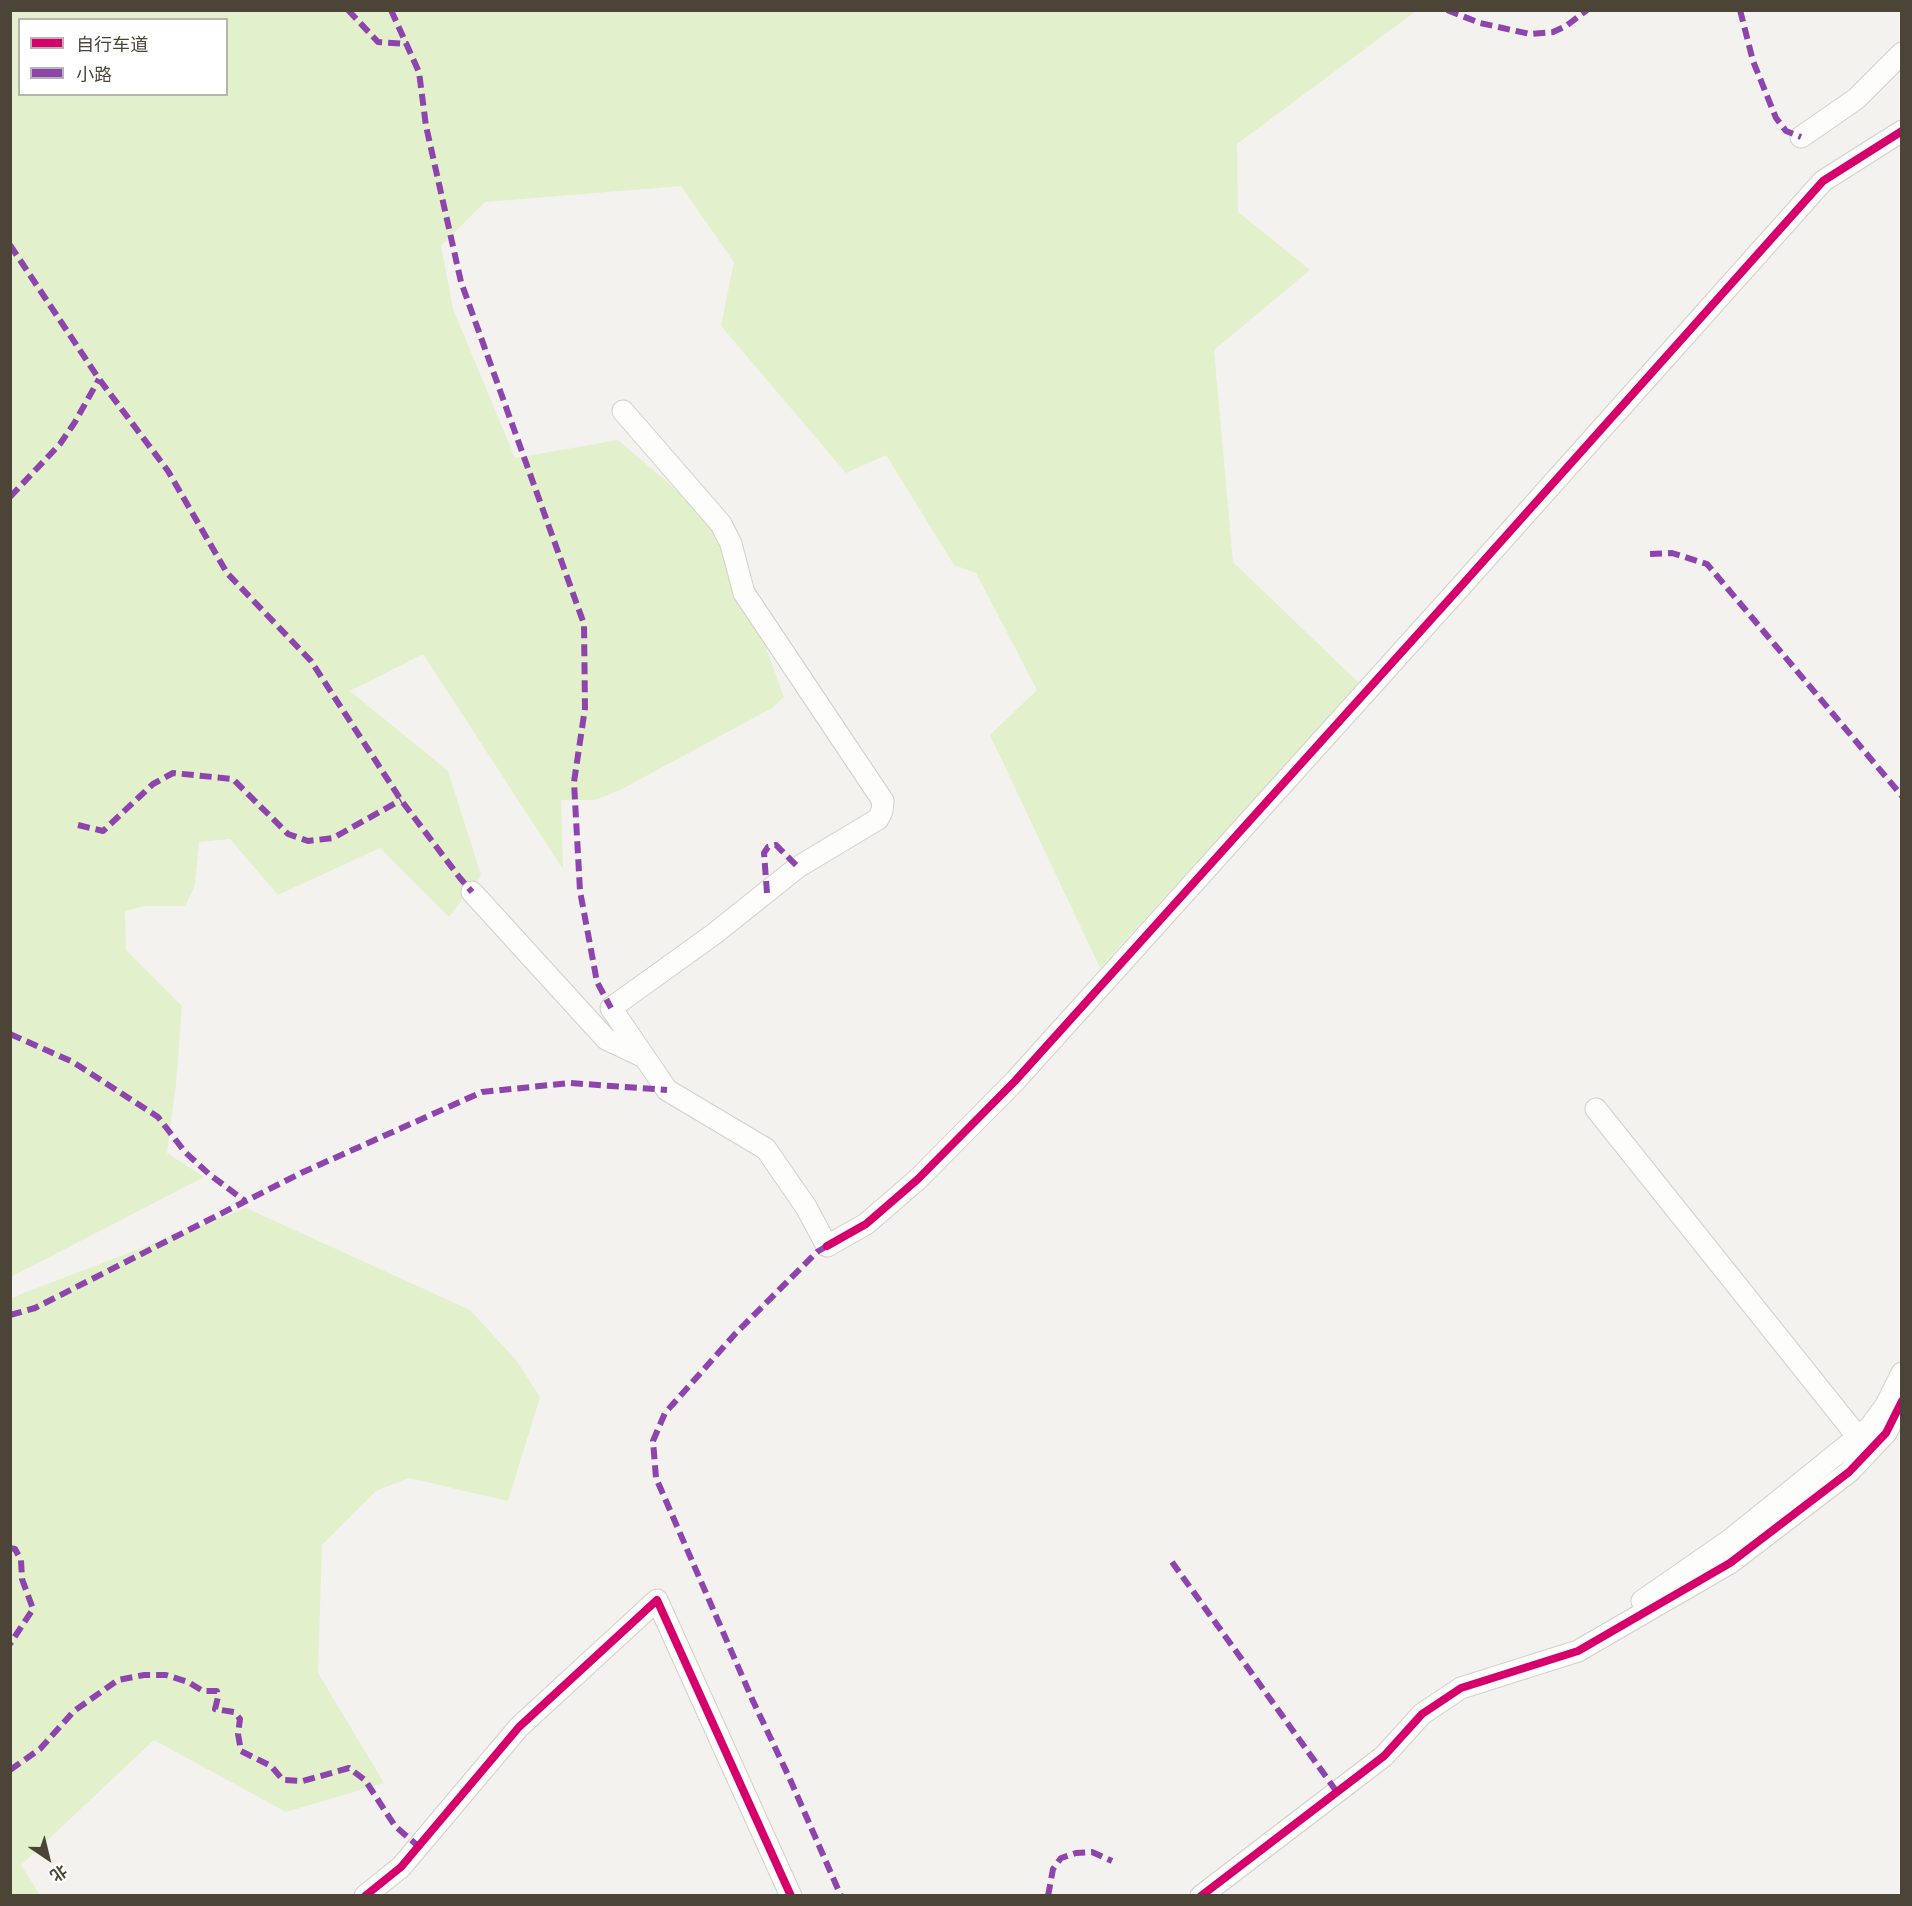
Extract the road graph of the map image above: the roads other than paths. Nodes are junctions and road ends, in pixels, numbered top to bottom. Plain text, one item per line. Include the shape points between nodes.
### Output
1 (1902, 53) edge
2 (1902, 131) edge
3 (1801, 137) dead end
4 (622, 411) dead end
5 (472, 892) dead end
6 (642, 1056) junction
7 (1596, 1108) dead end
8 (1902, 1373) edge
9 (1902, 1401) edge
10 (1858, 1437) junction
11 (1602, 1637) junction
12 (365, 1896) edge
13 (791, 1896) edge
14 (1201, 1896) edge

1 - 3 street via 1856,99
2 - 6 street via 1823,181 1015,1081 918,1179 866,1224 827,1246 766,1149 667,1090
4 - 6 street via 721,524 732,543 744,593 882,801 878,819 798,867 714,934 610,1008
5 - 6 street via 606,1039
7 - 10 street
8 - 10 street via 1886,1406
9 - 11 street via 1886,1432 1849,1472 1730,1563
10 - 11 street via 1730,1540 1657,1589
11 - 14 street via 1578,1651 1461,1688 1422,1714 1384,1756
12 - 13 street via 401,1867 519,1727 657,1600

